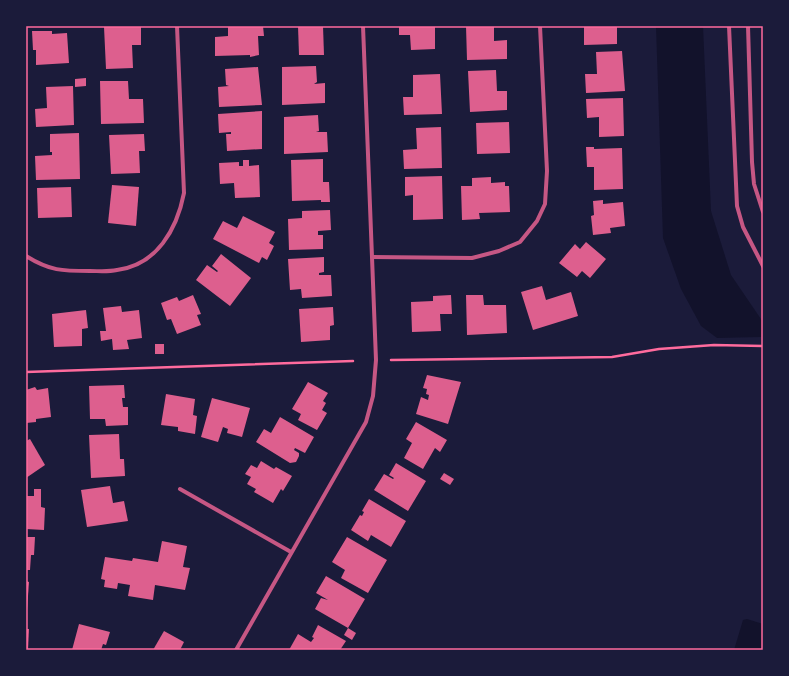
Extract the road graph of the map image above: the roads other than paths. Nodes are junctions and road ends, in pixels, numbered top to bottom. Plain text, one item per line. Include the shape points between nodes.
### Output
1 (178, 26) edge
2 (364, 26) edge
3 (540, 26) edge
4 (729, 26) edge
5 (748, 26) edge
6 (763, 212) edge
7 (26, 256) edge
8 (372, 258) junction
9 (763, 266) edge
10 (180, 489) dead end
11 (291, 552) junction
12 (236, 650) edge

1 - 7 street via 184,193 179,215 166,241 154,254 136,265 117,270 58,271
2 - 8 street
3 - 8 street via 547,171 545,204 537,221 520,242 472,258
4 - 9 street via 737,206 743,227
5 - 6 street via 752,162 754,184
8 - 11 street via 376,360 373,396 366,422
10 - 11 street
11 - 12 street

